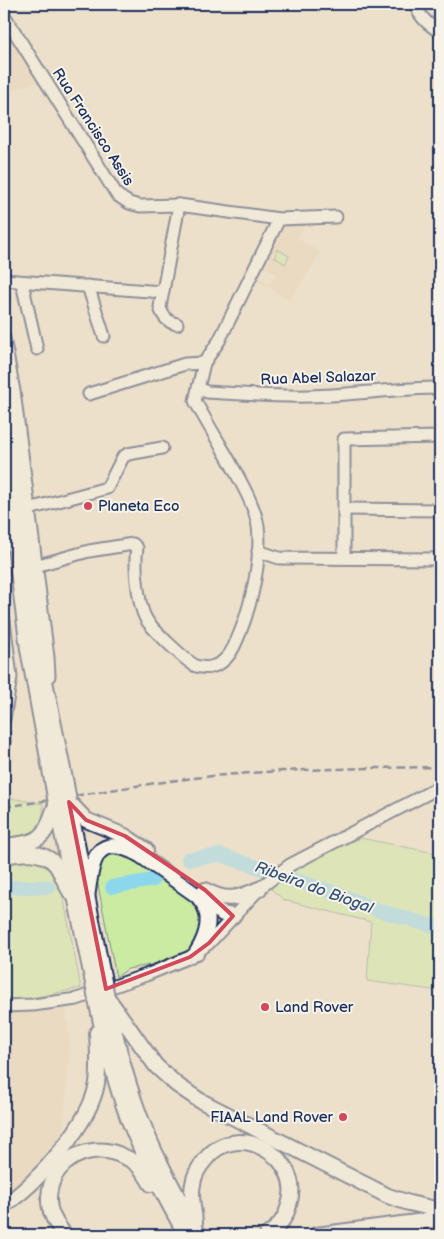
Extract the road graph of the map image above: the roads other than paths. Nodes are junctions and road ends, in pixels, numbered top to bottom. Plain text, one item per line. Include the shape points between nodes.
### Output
1 (415, 4) edge
2 (4, 15) edge
3 (440, 32) edge
4 (179, 205) junction
5 (336, 217) dead end
6 (280, 219) junction
7 (4, 280) edge
8 (22, 282) junction
9 (88, 286) junction
10 (4, 287) edge
11 (162, 292) junction
12 (177, 324) dead end
13 (104, 336) dead end
14 (4, 338) edge
15 (37, 349) dead end
16 (204, 363) junction
17 (4, 386) edge
18 (198, 388) junction
19 (440, 388) edge
20 (90, 394) dead end
21 (440, 437) edge
22 (162, 448) dead end
23 (4, 459) edge
24 (4, 472) edge
25 (7, 488) junction
26 (29, 509) junction
27 (344, 509) junction
28 (440, 510) edge
29 (258, 551) junction
30 (344, 557) junction
31 (440, 559) edge
32 (36, 566) junction
33 (4, 621) edge
34 (6, 657) edge
35 (6, 681) edge
36 (51, 713) junction
37 (4, 719) edge
38 (4, 736) edge
39 (4, 744) edge
40 (60, 785) junction
41 (440, 786) edge
42 (63, 803) junction
43 (4, 846) edge
44 (4, 856) edge
45 (264, 885) junction
46 (200, 892) junction
47 (82, 900) junction
48 (233, 916) junction
49 (197, 952) junction
50 (100, 1000) junction
51 (4, 1006) edge
52 (4, 1205) edge
53 (440, 1210) edge
54 (173, 1213) junction
55 (440, 1219) edge
56 (194, 1234) edge
57 (440, 1234) edge
58 (65, 1235) edge
59 (267, 1235) edge
60 (316, 1235) edge
61 (433, 1235) edge

1 - 3 street via 420,16
2 - 4 street, Rua Francisco Assis via 117,195 140,206
4 - 6 street, Rua Francisco Assis
4 - 11 street
5 - 6 street, Rua Francisco Assis
6 - 16 street via 220,341
7 - 8 street
8 - 9 street
8 - 10 street
8 - 15 street
9 - 11 street
9 - 13 street
11 - 12 street via 162,315
14 - 26 street
16 - 18 street
16 - 20 street via 185,364
17 - 36 main road via 40,657
18 - 19 street, Rua Abel Salazar via 207,392 275,397
18 - 29 street via 195,401 252,507 258,527
21 - 27 street via 344,439
22 - 26 street via 123,456 107,488
23 - 25 main road
24 - 25 street
25 - 40 main road via 28,648
26 - 32 street
27 - 28 street
27 - 30 street
29 - 30 street via 278,558
29 - 32 street via 253,596 243,624 229,656 212,667 194,665 146,620 136,571 138,548 133,544 89,551
30 - 31 street
32 - 36 street via 48,657
33 - 34 street
34 - 35 street via 11,677
35 - 37 street
36 - 40 main road
38 - 39 street
40 - 42 main road, bridge
41 - 45 street via 290,865
42 - 43 main road via 39,838
42 - 46 main road via 86,820 125,836
42 - 47 main road
44 - 47 main road via 34,854 50,860 56,864 63,881
45 - 46 main road via 235,898
45 - 48 street
46 - 47 main road via 117,846 108,847 94,858
46 - 48 main road via 229,908
46 - 49 main road via 208,927
47 - 50 main road, bridge
48 - 49 street
49 - 51 street via 146,976 77,999
50 - 52 main road via 97,1083 90,1104 80,1125 31,1185
50 - 53 main road via 156,1066 199,1100 388,1196
50 - 54 main road via 117,1086 128,1118
50 - 56 main road via 116,1037 133,1098
54 - 56 main road
54 - 58 main road via 136,1163 109,1150 94,1150 70,1159 60,1167 53,1180 49,1197 51,1211
55 - 60 main road
56 - 59 main road via 193,1182 199,1168 218,1148 245,1142 257,1144 280,1160 291,1185 287,1212 280,1224
57 - 61 main road

